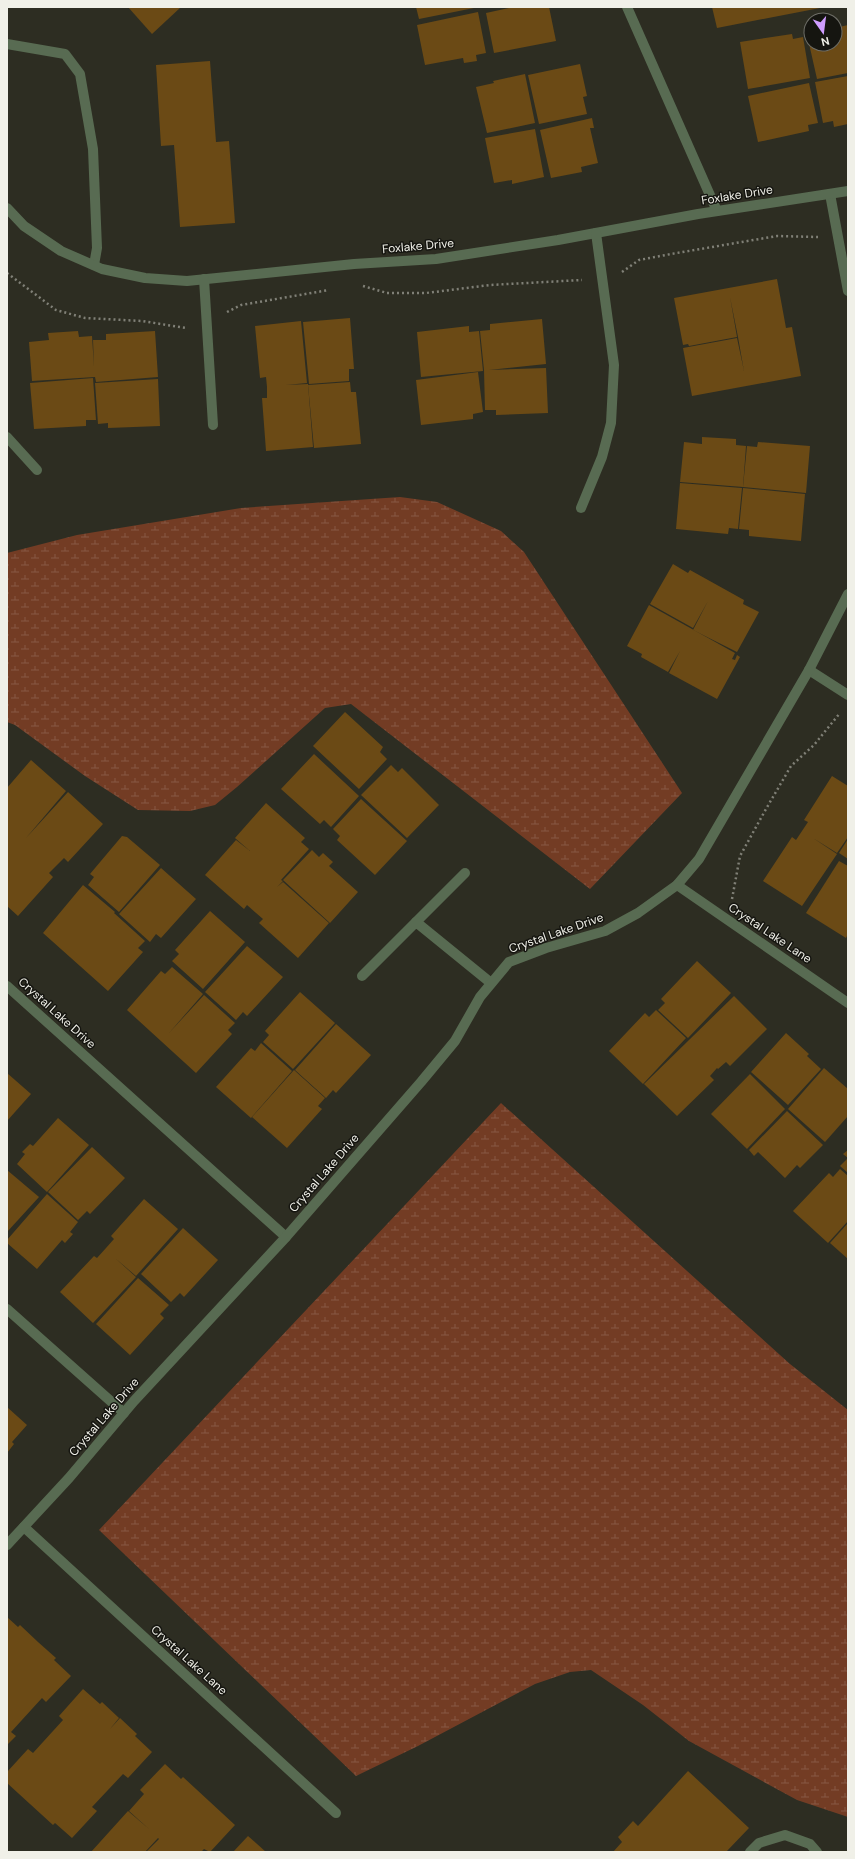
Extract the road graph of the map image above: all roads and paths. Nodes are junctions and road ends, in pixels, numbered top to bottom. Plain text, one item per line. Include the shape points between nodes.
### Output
1 (627, 7) edge
2 (7, 44) edge
3 (848, 191) edge
4 (830, 194) junction
5 (7, 208) edge
6 (717, 211) junction
7 (596, 233) junction
8 (839, 238) junction
9 (94, 265) junction
10 (7, 273) edge
11 (602, 277) junction
12 (204, 279) junction
13 (359, 284) dead end
14 (337, 288) dead end
15 (848, 291) edge
16 (206, 322) junction
17 (213, 425) dead end
18 (7, 437) edge
19 (37, 470) dead end
20 (581, 508) dead end
21 (848, 594) edge
22 (809, 670) junction
23 (848, 695) edge
24 (842, 708) dead end
25 (465, 873) dead end
26 (677, 885) junction
27 (719, 914) junction
28 (416, 922) junction
29 (362, 976) dead end
30 (491, 983) junction
31 (7, 986) edge
32 (848, 1003) edge
33 (286, 1237) junction
34 (7, 1309) edge
35 (124, 1413) junction
36 (24, 1527) junction
37 (7, 1545) edge
38 (336, 1813) dead end
39 (750, 1852) edge
40 (817, 1852) edge

1 - 6 street
2 - 9 street via 65,54 80,74 93,149 97,248
3 - 4 street, Foxlake Drive
4 - 6 street, Foxlake Drive
4 - 8 street
5 - 9 street, Foxlake Drive via 24,226 61,251
6 - 7 street, Foxlake Drive
7 - 11 street
7 - 12 street, Foxlake Drive via 436,259 354,264
8 - 11 path via 770,237 640,260 619,274
8 - 15 street
9 - 12 street, Foxlake Drive via 145,278 187,281
10 - 16 path via 56,310 85,318 142,320 193,329
11 - 13 path via 426,292 387,293
11 - 20 street via 614,365 611,423 602,457
12 - 16 street
14 - 16 path via 240,305
16 - 17 street
18 - 19 street
21 - 22 street, Crystal Lake Drive
22 - 23 street
22 - 26 street, Crystal Lake Drive via 699,859
24 - 27 path via 814,745 791,766 773,796 740,856 732,899
25 - 28 street
26 - 27 street, Crystal Lake Lane
26 - 30 street, Crystal Lake Drive via 638,913 605,931 509,962
27 - 32 street, Crystal Lake Lane
28 - 29 street
28 - 30 street
30 - 33 street, Crystal Lake Drive via 455,1040 422,1082
31 - 33 street, Crystal Lake Drive
33 - 35 street, Crystal Lake Drive
34 - 35 street
35 - 36 street, Crystal Lake Drive
36 - 37 street, Crystal Lake Drive
36 - 38 street, Crystal Lake Lane
39 - 40 street via 760,1843 785,1836 810,1844

